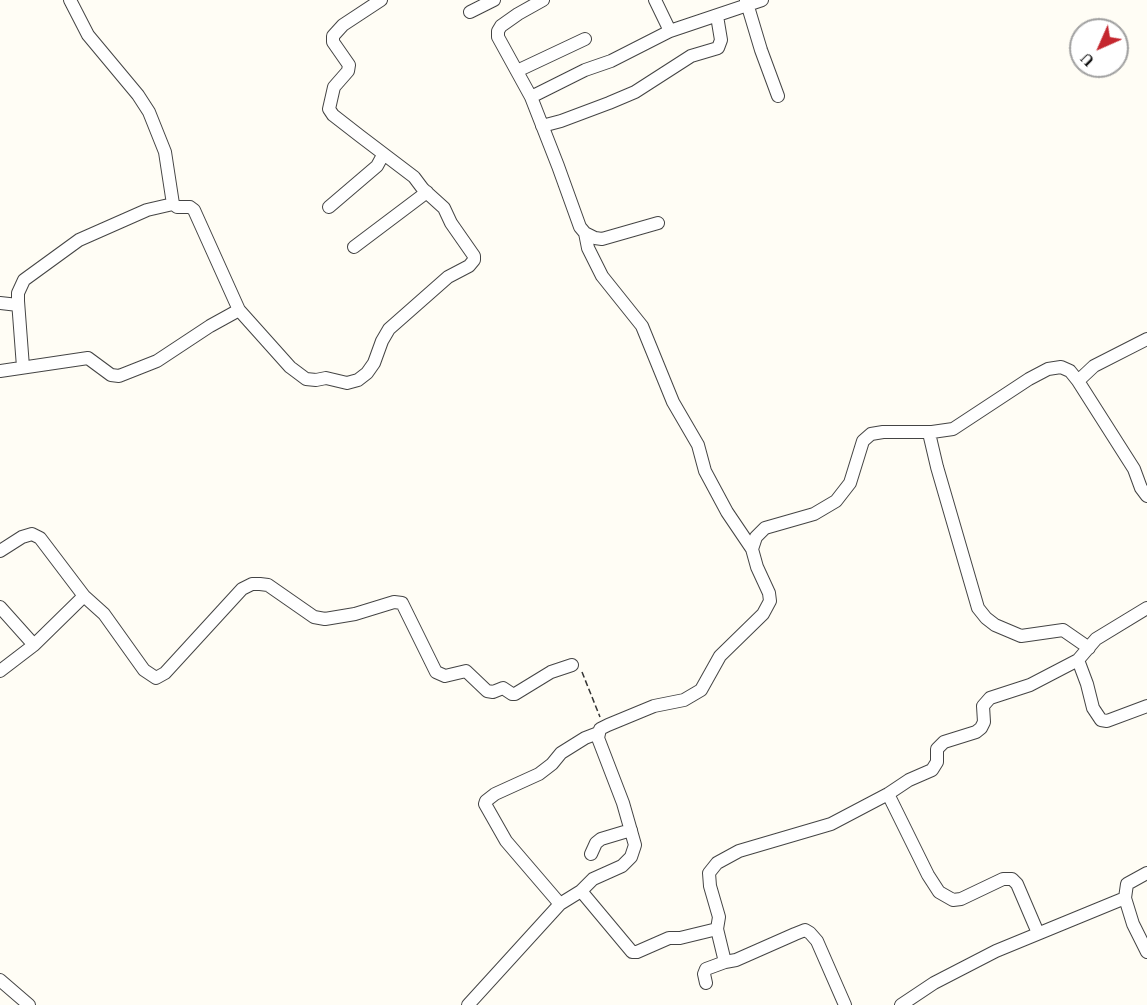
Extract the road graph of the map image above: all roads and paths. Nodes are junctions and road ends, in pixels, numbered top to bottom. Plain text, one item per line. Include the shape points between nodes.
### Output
1 (70, 0) edge
2 (381, 0) edge
3 (494, 0) edge
4 (543, 0) edge
5 (655, 0) edge
6 (762, 0) edge
7 (747, 3) edge
8 (470, 12) dead end
9 (717, 16) junction
10 (670, 31) junction
11 (585, 39) dead end
12 (517, 71) junction
13 (778, 96) dead end
14 (531, 97) junction
15 (542, 126) junction
16 (383, 155) junction
17 (427, 192) junction
18 (173, 204) junction
19 (329, 207) dead end
20 (658, 223) dead end
21 (585, 233) junction
22 (354, 248) dead end
23 (0, 303) edge
24 (18, 305) junction
25 (239, 310) junction
26 (1147, 339) edge
27 (23, 367) junction
28 (0, 371) edge
29 (1078, 381) junction
30 (929, 432) junction
31 (1147, 496) edge
32 (752, 549) junction
33 (0, 551) edge
34 (84, 596) junction
35 (0, 607) edge
36 (1147, 609) edge
37 (34, 645) junction
38 (1089, 648) junction
39 (1078, 660) junction
40 (572, 665) joint
41 (0, 671) edge
42 (1147, 706) edge
43 (601, 730) junction
44 (888, 794) junction
45 (631, 830) junction
46 (591, 854) dead end
47 (1147, 873) edge
48 (581, 891) junction
49 (1125, 898) junction
50 (560, 904) junction
51 (717, 929) junction
52 (1038, 933) junction
53 (1147, 952) edge
54 (725, 962) junction
55 (0, 980) edge
56 (706, 983) dead end
57 (29, 1005) edge
58 (468, 1005) edge
59 (845, 1005) edge
60 (901, 1005) edge

1 - 18 street via 88,35 149,112 165,152
2 - 16 street via 333,36 349,65 334,87 329,109
3 - 8 street
4 - 12 street via 498,31 501,45
5 - 10 street
6 - 7 street
7 - 9 street
7 - 13 street
9 - 10 street
9 - 15 street via 721,40 718,48 698,53 635,92
10 - 14 street
11 - 12 street
12 - 14 street
14 - 15 street
15 - 21 street
16 - 17 street via 414,177
16 - 19 street via 377,166
17 - 22 street
17 - 25 street via 444,208 474,256 474,263 448,277 389,329 374,363 358,380 347,383 306,379 290,367
18 - 24 street via 147,210 79,240 24,280
18 - 25 street via 194,210
20 - 21 street via 602,239
21 - 32 street via 602,276 642,326 673,402 698,445 705,471
23 - 24 street
24 - 27 street
25 - 27 street via 157,361 119,376 111,375 88,358
26 - 29 street via 1094,366
27 - 28 street
29 - 30 street via 1070,371 1048,369 953,429
29 - 31 street
30 - 32 street via 872,435 863,441 850,483 836,501 814,514 765,528
30 - 38 street via 978,608 995,625 1021,636 1066,631
32 - 43 street via 770,601 763,614 720,656 701,690
33 - 34 street via 22,537 36,535
34 - 37 street
34 - 40 street via 104,614 144,670 156,678 242,589 252,584 268,585 314,617 325,619 402,603 436,672 445,676 466,671 487,691 503,688 515,694 551,672
35 - 37 street
36 - 38 street via 1101,635
37 - 41 street
38 - 39 street
39 - 42 street via 1093,708 1101,720
39 - 44 street via 1030,685 990,698 983,705 981,728 944,742 937,749 937,762 932,770
40 - 43 path via 580,668
43 - 45 street via 598,738
43 - 50 street via 561,753 546,770 495,794 485,804 506,841
44 - 51 street via 831,824 739,851 717,863 709,873 719,917
44 - 52 street via 939,892 953,900 1003,879 1012,879
45 - 46 street via 601,839
45 - 48 street via 635,845 632,857 622,866 592,879
47 - 49 street via 1127,884
48 - 50 street
48 - 51 street via 632,952 669,938
49 - 52 street
49 - 53 street
50 - 58 street
51 - 54 street
52 - 60 street via 934,983
54 - 56 street via 706,969
54 - 59 street via 805,930 817,941
55 - 57 street

